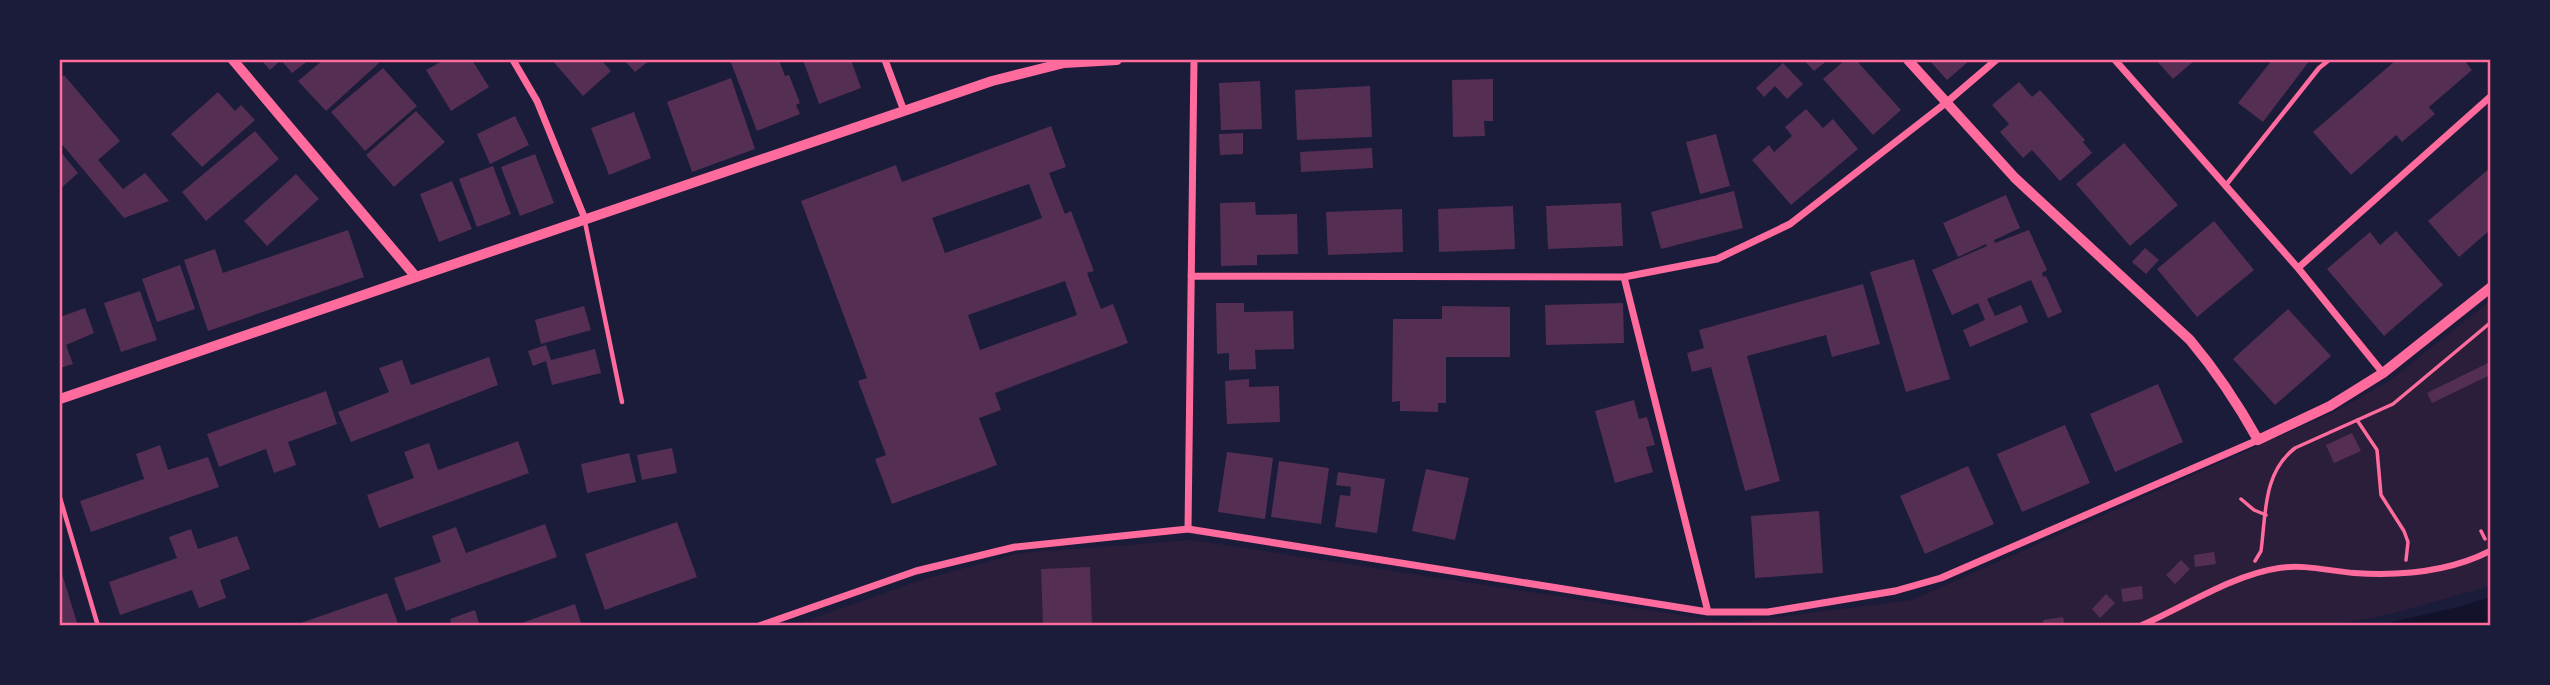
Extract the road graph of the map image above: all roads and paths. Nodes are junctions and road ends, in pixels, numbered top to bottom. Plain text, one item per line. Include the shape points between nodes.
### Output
1 (233, 60) edge
2 (513, 60) edge
3 (885, 60) edge
4 (1117, 60) edge
5 (1194, 60) edge
6 (1908, 60) edge
7 (1996, 60) edge
8 (2115, 60) edge
9 (2329, 60) edge
10 (2490, 97) edge
11 (1947, 102) junction
12 (904, 111) junction
13 (2226, 185) junction
14 (585, 219) junction
15 (2298, 268) junction
16 (1191, 276) junction
17 (416, 277) junction
18 (1624, 277) junction
19 (2490, 288) edge
20 (2490, 323) edge
21 (2383, 373) junction
22 (60, 399) edge
23 (622, 402) dead end
24 (2357, 420) junction
25 (2258, 440) junction
26 (60, 498) edge
27 (2241, 499) dead end
28 (2266, 514) junction
29 (1188, 529) junction
30 (2490, 551) edge
31 (2402, 572) junction
32 (2240, 579) junction
33 (1708, 612) junction
34 (98, 625) edge
35 (759, 625) edge
36 (2140, 625) edge

1 - 17 main road
2 - 14 street via 537,101
3 - 12 street
4 - 12 main road via 1064,63
5 - 16 street
6 - 11 street
7 - 11 street
8 - 13 street
9 - 13 lane
10 - 15 street
11 - 18 street via 1790,224 1717,260
11 - 25 street via 2015,178 2190,340 2221,379
12 - 14 main road
13 - 15 street
14 - 17 main road
14 - 23 lane
15 - 21 street
16 - 18 street
16 - 29 street
17 - 22 street
18 - 33 street
19 - 21 street
20 - 24 path via 2393,404
21 - 25 street via 2330,406
24 - 28 path via 2282,458 2273,472
24 - 31 path via 2376,450 2381,495 2408,542
25 - 33 street via 1941,578 1895,591 1768,612
26 - 34 lane
27 - 28 path
28 - 32 path via 2261,551
29 - 33 street
29 - 35 street via 1014,547 916,570
30 - 31 street via 2473,560
31 - 32 street via 2280,568
32 - 36 street

